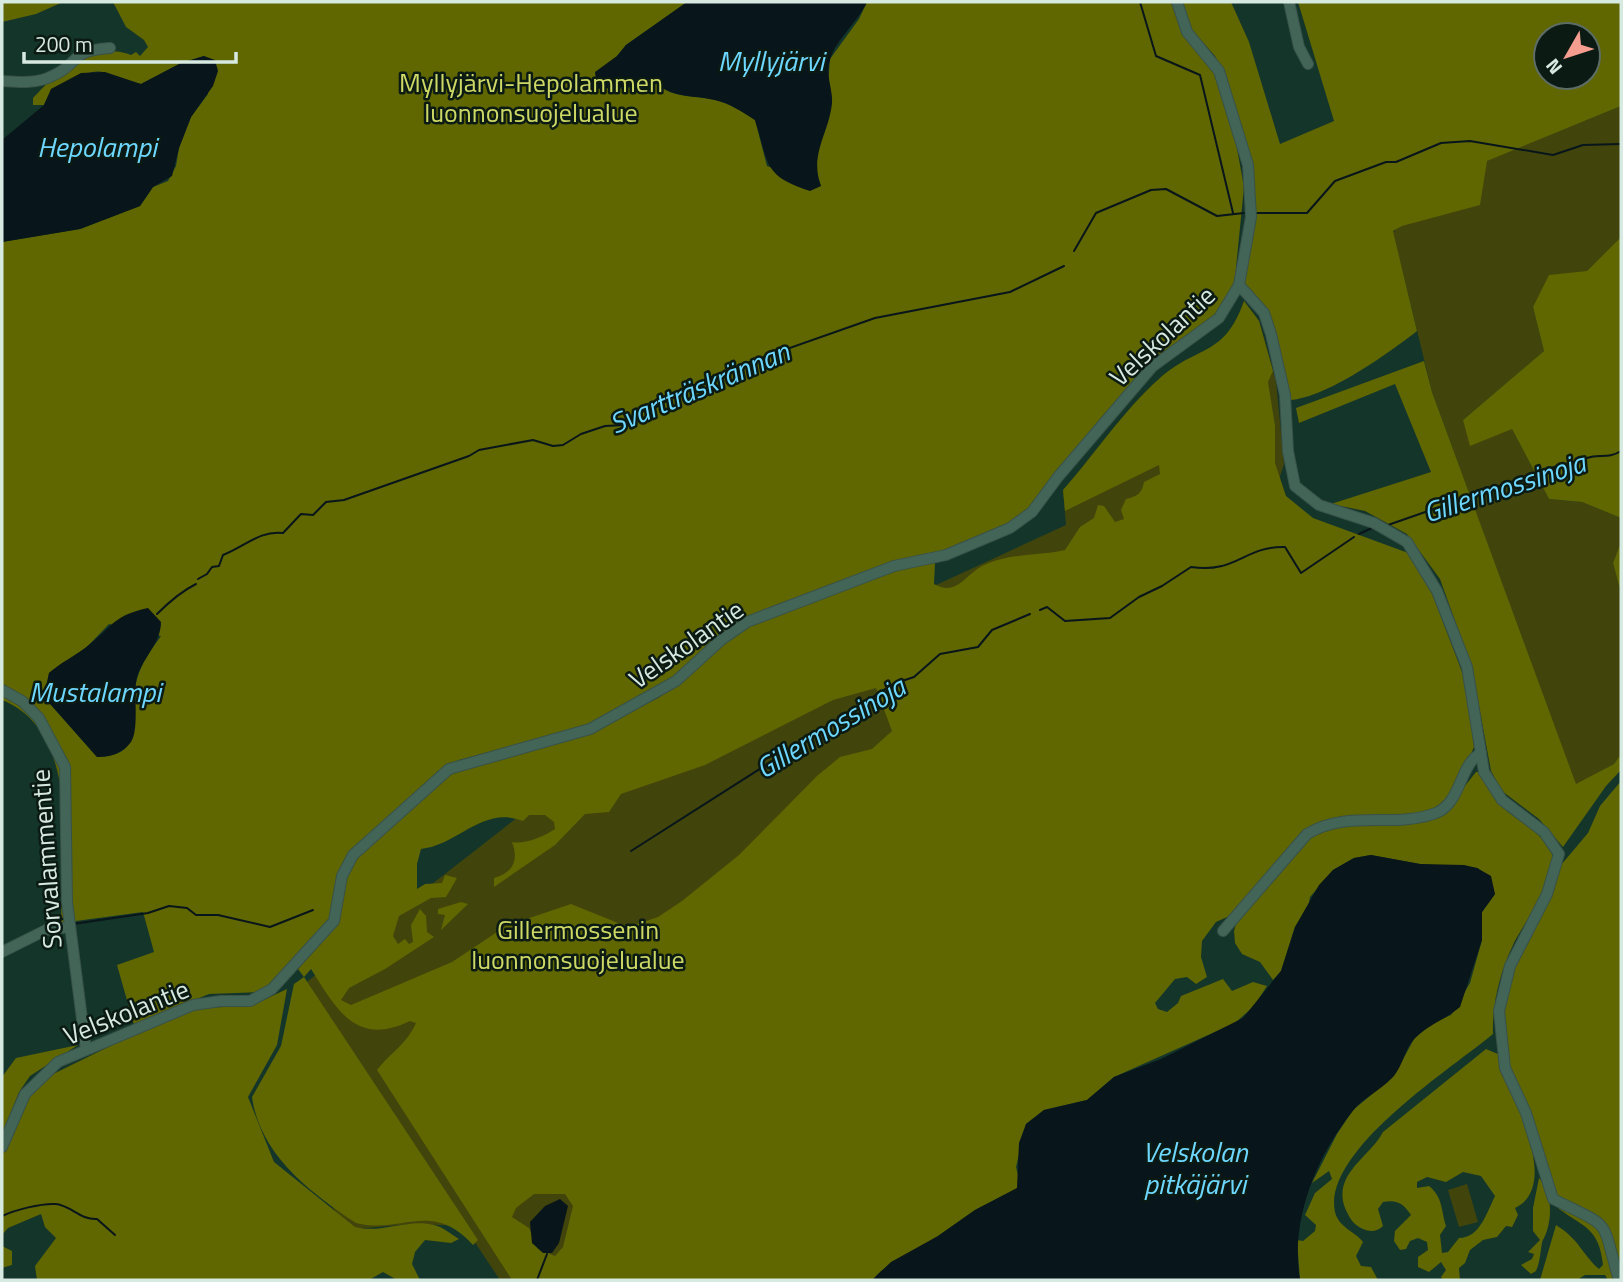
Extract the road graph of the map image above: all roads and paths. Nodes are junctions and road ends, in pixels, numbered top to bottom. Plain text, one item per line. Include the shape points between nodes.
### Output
1 (1177, 2) edge
2 (1289, 2) edge
3 (110, 48) dead end
4 (1308, 64) dead end
5 (2, 81) edge
6 (1239, 285) junction
7 (2, 690) edge
8 (1481, 753) junction
9 (69, 926) junction
10 (1223, 932) dead end
11 (2, 952) edge
12 (86, 1050) junction
13 (2, 1147) edge
14 (1619, 1280) edge

1 - 6 street, Velskolantie via 1187,32 1219,71 1248,165 1251,217
2 - 4 street via 1299,47
3 - 5 street via 81,52 49,78
6 - 8 street via 1264,313 1271,334 1285,395 1287,451 1295,486 1319,505 1374,523 1407,542 1420,560 1467,667
6 - 12 street, Velskolantie via 1219,318 1152,367 1039,505 1019,523 946,555 894,566 747,622 676,681 590,729 449,769 353,855 342,876 334,921 272,989 250,1001 193,1005
7 - 9 street, Sorvalammentie via 22,701 39,719 65,767
8 - 10 street via 1474,757 1456,795 1436,813 1408,819 1347,820 1307,834
8 - 14 street via 1484,772 1496,793 1544,832 1559,854 1547,894 1510,966 1499,1011 1505,1068 1526,1113 1553,1199 1602,1223
9 - 11 street via 46,930
9 - 12 street, Sorvalammentie
12 - 13 street, Velskolantie via 58,1062 34,1082

